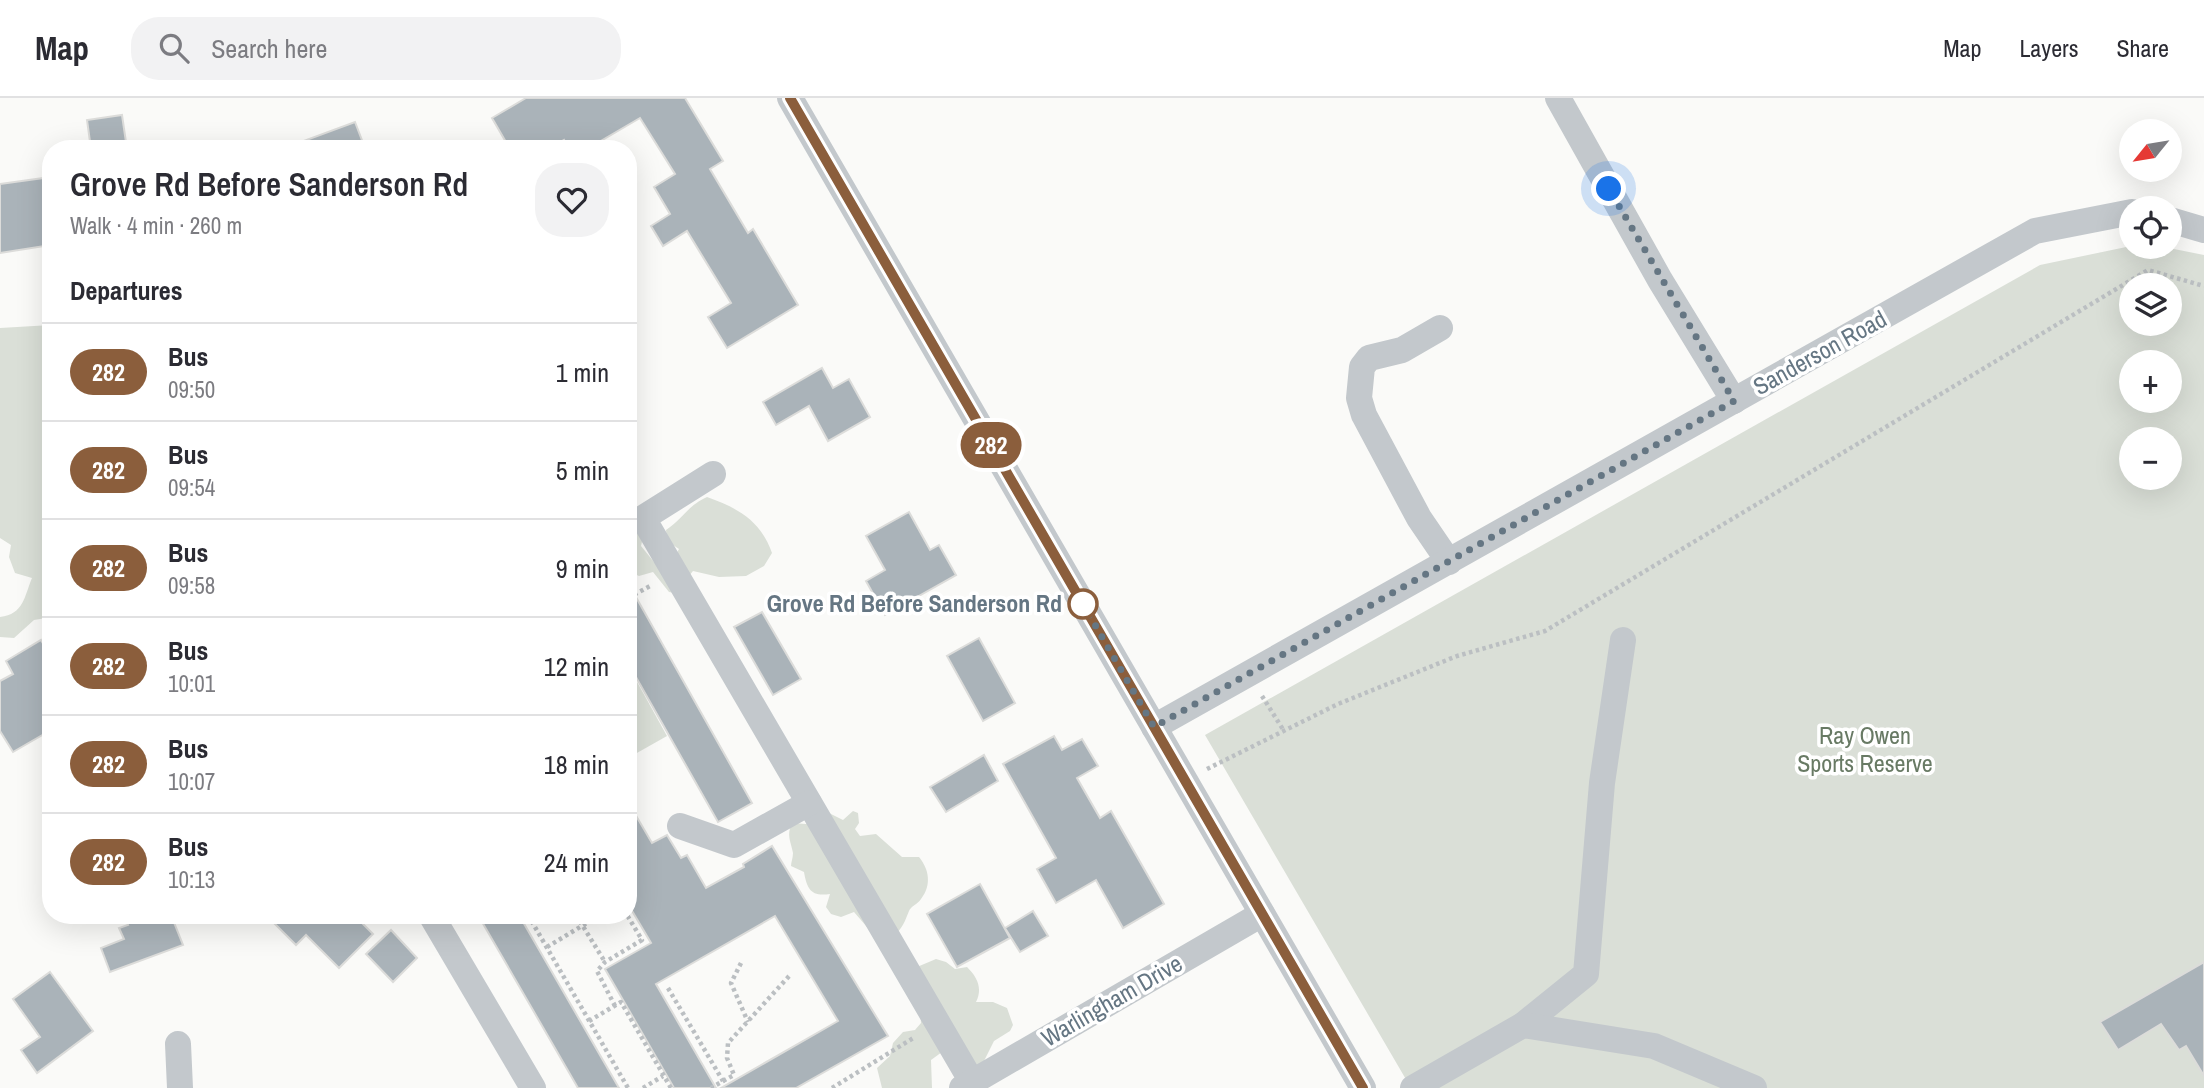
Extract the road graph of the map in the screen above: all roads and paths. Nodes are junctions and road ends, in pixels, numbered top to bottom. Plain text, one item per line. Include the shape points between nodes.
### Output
1 (790, 98) edge
2 (1558, 98) edge
3 (2119, 215) edge
4 (2182, 224) edge
5 (2204, 230) edge
6 (2204, 286) edge
7 (1440, 328) dead end
8 (1734, 401) junction
9 (713, 474) dead end
10 (1448, 562) junction
11 (655, 583) dead end
12 (637, 593) edge
13 (1623, 640) dead end
14 (1248, 674) junction
15 (1154, 727) junction
16 (1284, 731) junction
17 (1203, 771) dead end
18 (809, 803) junction
19 (680, 826) dead end
20 (1262, 914) junction
21 (436, 924) edge
22 (533, 924) edge
23 (586, 924) edge
24 (632, 924) edge
25 (583, 926) junction
26 (547, 947) junction
27 (605, 962) junction
28 (741, 963) dead end
29 (791, 974) dead end
30 (668, 988) dead end
31 (615, 1006) junction
32 (589, 1021) junction
33 (748, 1022) junction
34 (1523, 1025) junction
35 (920, 1033) dead end
36 (178, 1044) dead end
37 (663, 1076) junction
38 (723, 1081) junction
39 (967, 1085) edge
40 (180, 1088) edge
41 (533, 1088) edge
42 (628, 1088) edge
43 (642, 1088) edge
44 (671, 1088) edge
45 (711, 1088) edge
46 (832, 1088) edge
47 (1363, 1088) edge
48 (1413, 1088) edge
49 (1755, 1088) edge

1 - 15 street
2 - 8 street
3 - 8 street, Sanderson Road via 2035,232
4 - 5 street
6 - 16 path via 2148,270 1545,631 1457,656
7 - 10 street via 1402,349 1369,358 1362,367 1359,398 1413,507
8 - 10 street, Sanderson Road
9 - 18 street via 643,518
10 - 14 street, Sanderson Road
11 - 12 path
13 - 34 street via 1602,783 1586,974
14 - 15 street, Sanderson Road
14 - 16 path
15 - 20 street
16 - 17 path
18 - 19 street via 734,845
18 - 39 street
20 - 39 street, Warlingham Drive
20 - 47 street
21 - 41 street
22 - 26 path
23 - 25 path
24 - 27 path via 642,940
25 - 26 path
25 - 27 path
26 - 32 path
27 - 31 path via 597,971
28 - 33 path via 731,984
29 - 33 path
30 - 38 path
31 - 32 path
31 - 37 path via 621,1002
32 - 42 path
33 - 38 path via 728,1043 727,1058 734,1075
34 - 48 street
34 - 49 street via 1654,1046
35 - 46 path
36 - 40 street
37 - 43 path
37 - 44 path
38 - 45 path

